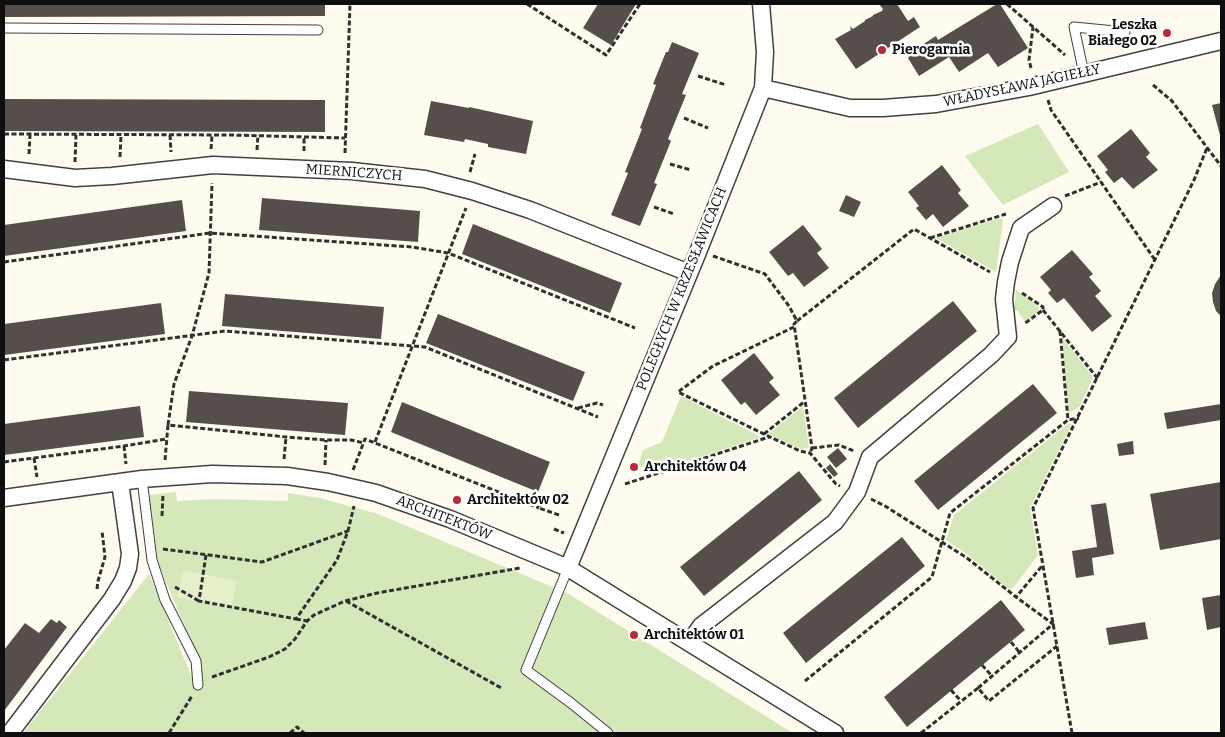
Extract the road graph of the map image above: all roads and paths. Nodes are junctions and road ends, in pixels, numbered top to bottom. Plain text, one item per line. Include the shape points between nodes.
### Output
1 (350, 4) edge
2 (527, 4) edge
3 (640, 4) edge
4 (761, 4) edge
5 (1006, 4) edge
6 (1033, 27) junction
7 (4, 28) edge
8 (318, 30) dead end
9 (1125, 32) dead end
10 (1221, 40) edge
11 (1070, 60) dead end
12 (1032, 72) dead end
13 (1084, 74) junction
14 (698, 76) dead end
15 (726, 85) dead end
16 (1153, 85) dead end
17 (763, 88) junction
18 (1048, 99) dead end
19 (684, 118) dead end
20 (708, 128) dead end
21 (4, 134) edge
22 (30, 135) junction
23 (76, 135) junction
24 (121, 135) junction
25 (170, 135) junction
26 (212, 135) junction
27 (258, 135) junction
28 (304, 137) junction
29 (345, 138) junction
30 (1207, 148) junction
31 (257, 152) dead end
32 (304, 154) dead end
33 (475, 154) dead end
34 (171, 157) dead end
35 (212, 159) junction
36 (344, 159) dead end
37 (28, 160) dead end
38 (75, 164) dead end
39 (120, 164) dead end
40 (670, 164) dead end
41 (1221, 166) edge
42 (4, 169) edge
43 (691, 170) dead end
44 (470, 173) dead end
45 (1101, 182) junction
46 (1075, 193) dead end
47 (1053, 206) dead end
48 (654, 208) dead end
49 (674, 214) dead end
50 (1006, 214) dead end
51 (462, 218) dead end
52 (210, 232) junction
53 (930, 238) junction
54 (448, 254) junction
55 (713, 256) dead end
56 (1155, 260) junction
57 (4, 262) edge
58 (689, 273) junction
59 (998, 277) dead end
60 (1019, 291) dead end
61 (1043, 310) junction
62 (796, 321) junction
63 (794, 327) junction
64 (635, 328) dead end
65 (1060, 331) junction
66 (192, 336) junction
67 (1008, 337) junction
68 (412, 346) junction
69 (4, 360) edge
70 (1098, 379) junction
71 (804, 402) junction
72 (602, 405) dead end
73 (578, 408) junction
74 (598, 417) dead end
75 (1079, 418) junction
76 (1068, 420) junction
77 (168, 425) junction
78 (764, 434) junction
79 (286, 437) junction
80 (770, 437) junction
81 (166, 439) junction
82 (326, 440) junction
83 (375, 442) junction
84 (364, 443) junction
85 (124, 446) junction
86 (812, 448) junction
87 (810, 453) junction
88 (860, 453) dead end
89 (34, 458) junction
90 (126, 459) dead end
91 (4, 462) edge
92 (283, 465) dead end
93 (324, 470) dead end
94 (163, 471) junction
95 (36, 472) dead end
96 (142, 479) junction
97 (354, 481) junction
98 (120, 482) junction
99 (625, 484) dead end
100 (857, 492) junction
101 (568, 493) dead end
102 (4, 498) edge
103 (539, 508) junction
104 (559, 516) dead end
105 (162, 523) dead end
106 (348, 531) junction
107 (162, 540) dead end
108 (942, 542) junction
109 (206, 555) junction
110 (1042, 566) junction
111 (521, 568) dead end
112 (568, 568) junction
113 (179, 590) dead end
114 (1016, 597) junction
115 (199, 600) junction
116 (345, 601) junction
117 (296, 619) junction
118 (307, 621) junction
119 (1053, 624) junction
120 (1011, 642) dead end
121 (689, 643) junction
122 (1057, 646) junction
123 (1020, 653) junction
124 (982, 665) dead end
125 (992, 676) junction
126 (805, 681) dead end
127 (198, 683) junction
128 (978, 688) junction
129 (502, 689) dead end
130 (952, 690) dead end
131 (961, 701) junction
132 (10, 733) edge
133 (169, 733) edge
134 (290, 733) edge
135 (304, 733) edge
136 (608, 733) edge
137 (835, 733) edge
138 (921, 733) edge
139 (1072, 733) edge

1 - 29 path
2 - 3 path via 606,55
4 - 17 street, POLEGŁYCH W KRZESŁAWICACH via 765,52
5 - 6 path
6 - 11 path
6 - 12 path via 1029,60
7 - 8 lane
9 - 13 lane via 1074,27
10 - 13 street, WŁADYSŁAWA JAGIEŁŁY
13 - 17 street, WŁADYSŁAWA JAGIEŁŁY via 987,96 883,108 850,108
14 - 15 path
16 - 30 path via 1172,101
17 - 58 street, POLEGŁYCH W KRZESŁAWICACH
18 - 45 path via 1050,110
19 - 20 path
21 - 22 path
22 - 23 path
22 - 37 path
23 - 24 path
23 - 38 path
24 - 25 path
24 - 39 path
25 - 26 path
25 - 34 path
26 - 27 path
26 - 35 path
27 - 28 path
27 - 31 path
28 - 29 path
28 - 32 path
29 - 36 path
30 - 41 path
30 - 56 path
33 - 44 path
35 - 42 street, MIERNICZYCH via 112,176 75,178
35 - 52 path
35 - 58 street, MIERNICZYCH via 425,179 530,210
40 - 43 path
45 - 46 path
45 - 56 path
47 - 67 street via 1021,228 1005,290
48 - 49 path
50 - 53 path
51 - 54 path
52 - 54 path via 412,247
52 - 57 path
52 - 66 path via 209,273
53 - 59 path
53 - 62 path via 914,229
54 - 64 path
54 - 68 path
55 - 62 path via 765,274
56 - 70 path
58 - 112 street, POLEGŁYCH W KRZESŁAWICACH
60 - 61 path
61 - 65 path
61 - 67 path
62 - 63 path
63 - 71 path
63 - 78 path via 713,366 678,392
65 - 70 path
65 - 76 path
66 - 68 path via 224,332
66 - 69 path
66 - 77 path via 174,384
67 - 100 street via 870,457
68 - 73 path via 425,347
68 - 83 path
70 - 75 path
71 - 78 path
71 - 86 path
72 - 73 path via 597,403
73 - 74 path
75 - 76 path
75 - 110 path via 1033,508
76 - 108 path via 950,513
77 - 79 path
77 - 81 path
78 - 80 path
79 - 82 path
79 - 92 path
80 - 87 path
80 - 99 path
81 - 85 path
81 - 94 path
82 - 84 path
82 - 93 path
83 - 84 path via 365,439
83 - 103 path
84 - 97 path
85 - 89 path
85 - 90 path
86 - 87 path
86 - 88 path via 838,445
87 - 100 path via 836,484
89 - 91 path
89 - 95 path
94 - 96 street, ARCHITEKTÓW
94 - 97 street, ARCHITEKTÓW
94 - 105 path
96 - 98 street, ARCHITEKTÓW
96 - 127 lane via 152,560 165,600 196,661
97 - 106 path
97 - 112 street, ARCHITEKTÓW
98 - 102 street, ARCHITEKTÓW
98 - 132 street via 130,554 123,581
100 - 108 path
100 - 121 street via 835,522 702,626
101 - 103 path via 541,503
103 - 104 path
106 - 109 path via 262,562
106 - 117 path via 337,560
107 - 109 path via 162,549
108 - 114 path via 968,558
108 - 126 path via 932,577
109 - 115 path
110 - 114 path
110 - 119 path
111 - 116 path
112 - 121 street, ARCHITEKTÓW
112 - 136 lane via 526,670
113 - 115 path
114 - 119 path
115 - 117 path
116 - 118 path
116 - 129 path
117 - 118 path
118 - 127 path via 285,649
119 - 122 path
119 - 123 path
120 - 123 path
121 - 137 street, ARCHITEKTÓW
122 - 128 path via 989,700
122 - 139 path
123 - 125 path
124 - 125 path
125 - 128 path
127 - 133 path
128 - 131 path
130 - 131 path
131 - 138 path
134 - 135 path via 297,727

